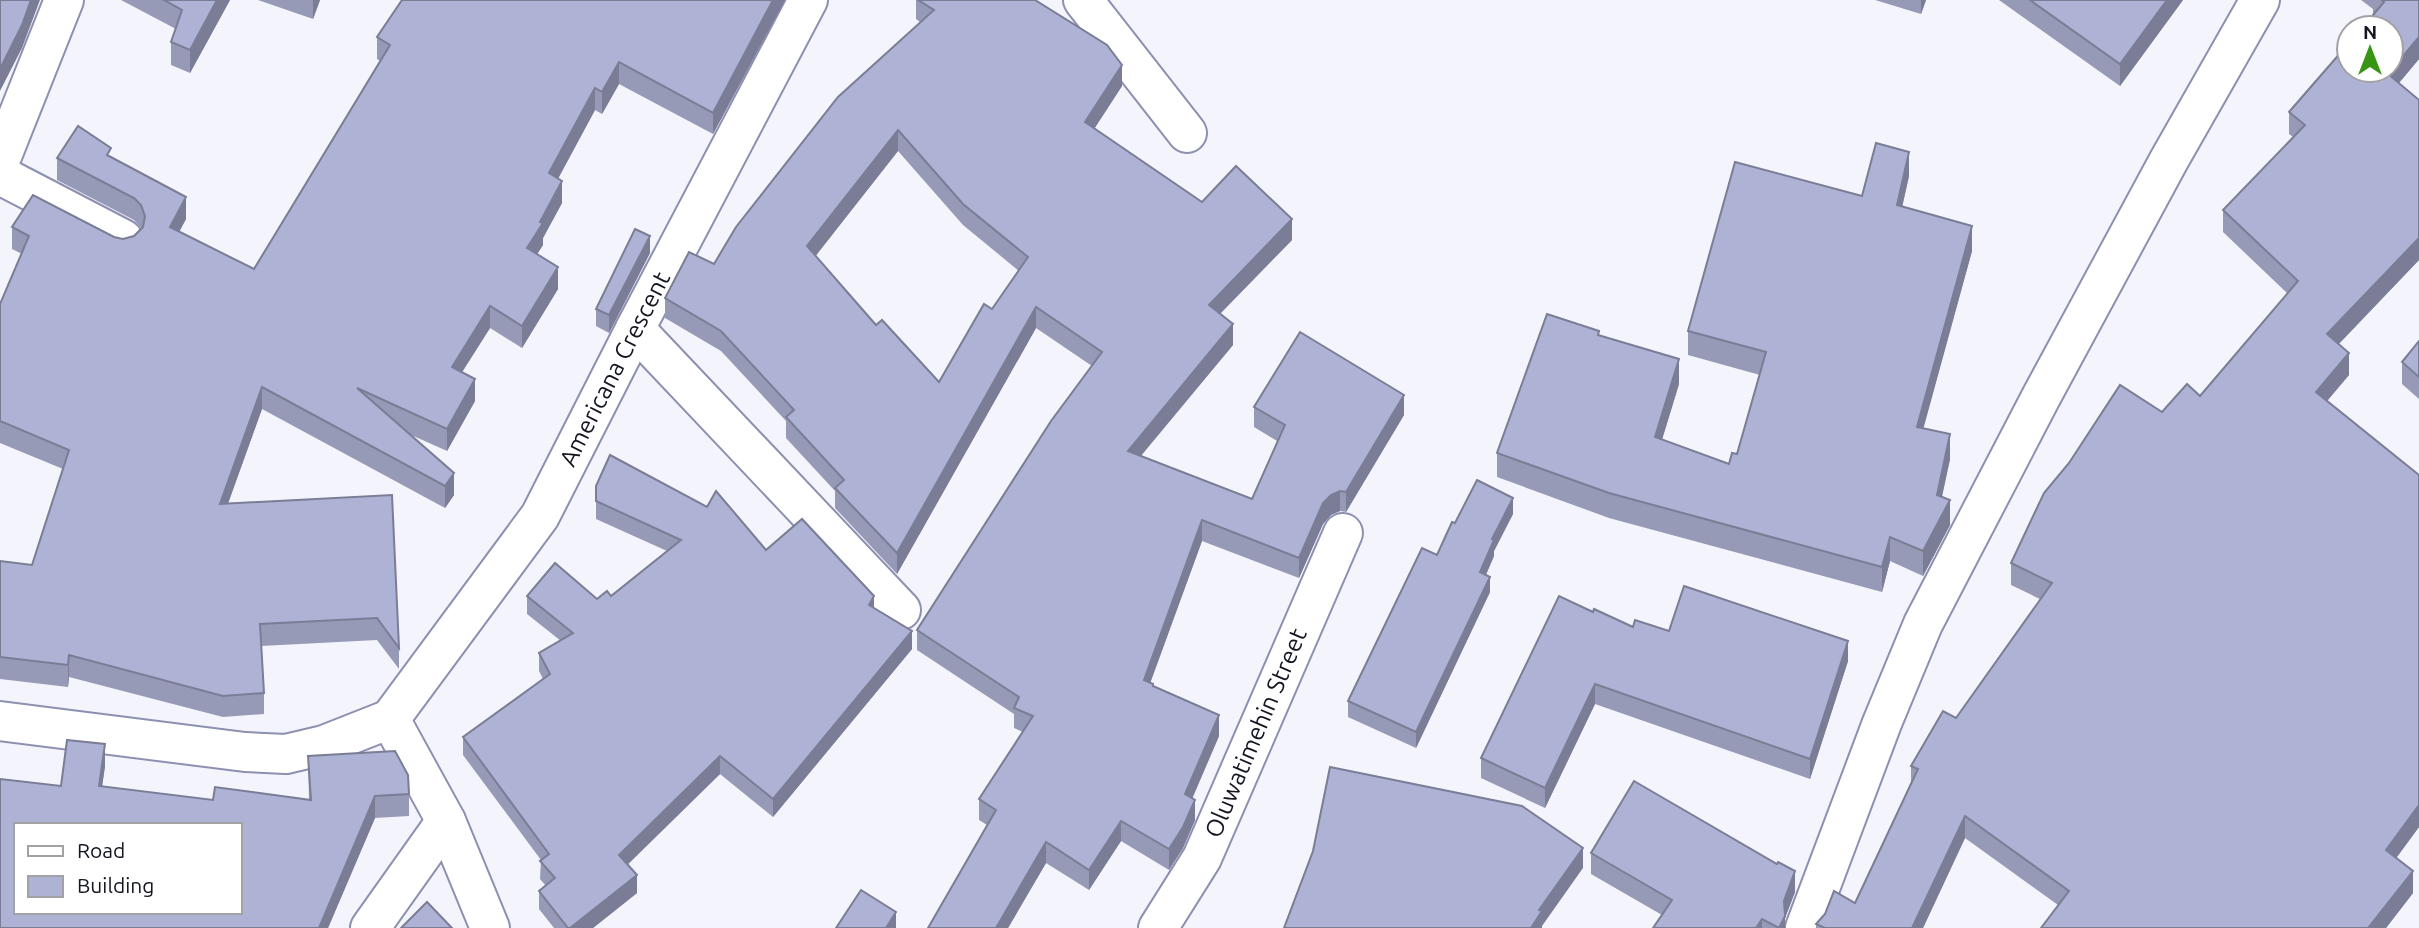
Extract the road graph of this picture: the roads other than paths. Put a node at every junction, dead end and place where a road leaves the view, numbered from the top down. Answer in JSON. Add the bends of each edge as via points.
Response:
{"nodes":[{"id":1,"x":64,"y":0,"type":"edge"},
{"id":2,"x":808,"y":0,"type":"edge"},
{"id":3,"x":1083,"y":0,"type":"edge"},
{"id":4,"x":2260,"y":0,"type":"edge"},
{"id":5,"x":1187,"y":133,"type":"dead end"},
{"id":6,"x":0,"y":161,"type":"edge"},
{"id":7,"x":0,"y":175,"type":"edge"},
{"id":8,"x":124,"y":239,"type":"edge"},
{"id":9,"x":635,"y":329,"type":"junction"},
{"id":10,"x":1343,"y":533,"type":"dead end"},
{"id":11,"x":901,"y":610,"type":"dead end"},
{"id":12,"x":390,"y":719,"type":"junction"},
{"id":13,"x":0,"y":721,"type":"edge"},
{"id":14,"x":446,"y":821,"type":"junction"},
{"id":15,"x":370,"y":928,"type":"edge"},
{"id":16,"x":490,"y":928,"type":"edge"},
{"id":17,"x":1158,"y":928,"type":"edge"},
{"id":18,"x":1805,"y":928,"type":"edge"}],
"edges":[{"from":1,"to":6,"type":"street"},
{"from":2,"to":9,"type":"street","name":"Americana Crescent"},
{"from":3,"to":5,"type":"street"},
{"from":4,"to":18,"type":"street","via":[[2041,397],[1923,624]]},
{"from":7,"to":8,"type":"street"},
{"from":9,"to":11,"type":"street"},
{"from":9,"to":12,"type":"street","name":"Americana Crescent","via":[[540,516]]},
{"from":10,"to":17,"type":"street","name":"Oluwatimehin Street","via":[[1202,858]]},
{"from":12,"to":13,"type":"street","via":[[324,745],[286,754]]},
{"from":12,"to":14,"type":"street"},
{"from":14,"to":15,"type":"street"},
{"from":14,"to":16,"type":"street"}]}
